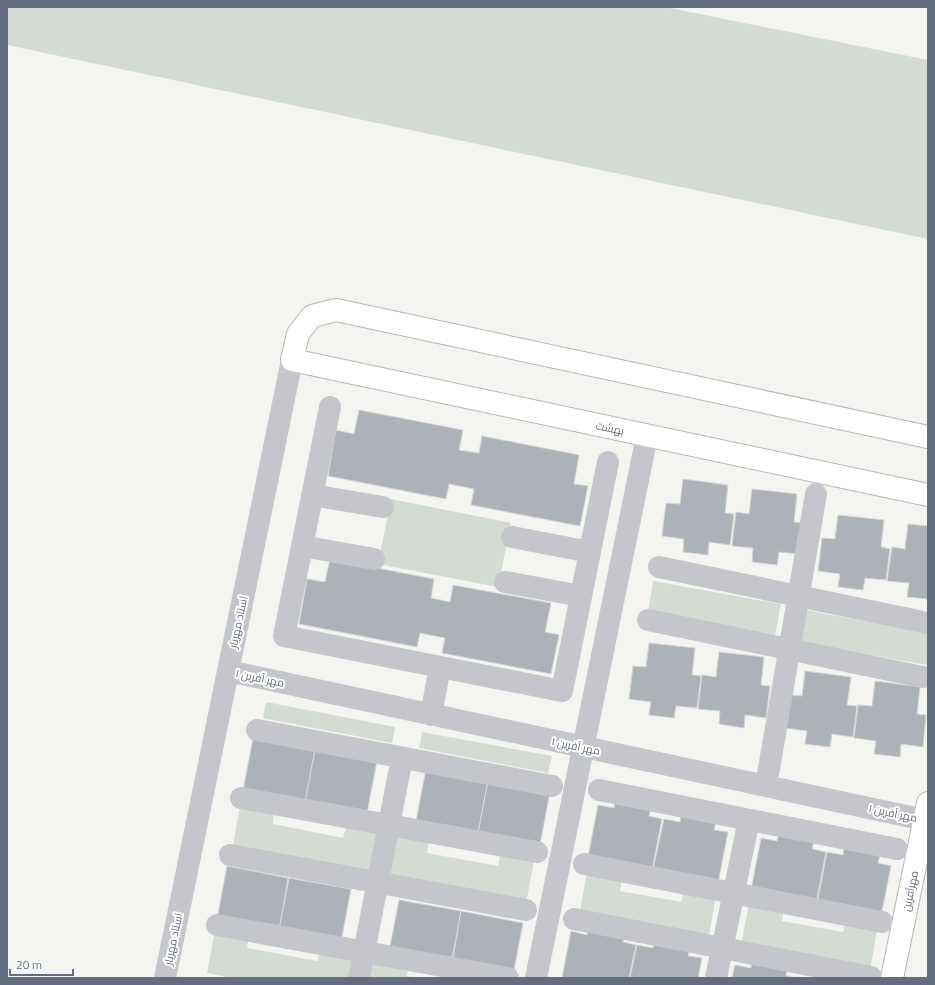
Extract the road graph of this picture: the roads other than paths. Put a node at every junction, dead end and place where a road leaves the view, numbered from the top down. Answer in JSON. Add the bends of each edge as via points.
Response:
{"nodes":[{"id":1,"x":292,"y":360,"type":"junction"},
{"id":2,"x":330,"y":407,"type":"dead end"},
{"id":3,"x":647,"y":436,"type":"junction"},
{"id":4,"x":928,"y":437,"type":"edge"},
{"id":5,"x":608,"y":462,"type":"dead end"},
{"id":6,"x":816,"y":494,"type":"dead end"},
{"id":7,"x":312,"y":495,"type":"junction"},
{"id":8,"x":928,"y":495,"type":"edge"},
{"id":9,"x":383,"y":507,"type":"dead end"},
{"id":10,"x":512,"y":537,"type":"dead end"},
{"id":11,"x":302,"y":546,"type":"junction"},
{"id":12,"x":590,"y":552,"type":"junction"},
{"id":13,"x":374,"y":559,"type":"dead end"},
{"id":14,"x":659,"y":567,"type":"dead end"},
{"id":15,"x":505,"y":582,"type":"dead end"},
{"id":16,"x":581,"y":596,"type":"junction"},
{"id":17,"x":800,"y":596,"type":"junction"},
{"id":18,"x":648,"y":620,"type":"dead end"},
{"id":19,"x":928,"y":623,"type":"edge"},
{"id":20,"x":790,"y":649,"type":"junction"},
{"id":21,"x":440,"y":667,"type":"junction"},
{"id":22,"x":228,"y":671,"type":"junction"},
{"id":23,"x":923,"y":676,"type":"dead end"},
{"id":24,"x":431,"y":714,"type":"junction"},
{"id":25,"x":257,"y":730,"type":"dead end"},
{"id":26,"x":583,"y":747,"type":"junction"},
{"id":27,"x":402,"y":758,"type":"junction"},
{"id":28,"x":552,"y":786,"type":"dead end"},
{"id":29,"x":766,"y":786,"type":"junction"},
{"id":30,"x":599,"y":790,"type":"dead end"},
{"id":31,"x":241,"y":798,"type":"dead end"},
{"id":32,"x":926,"y":812,"type":"edge"},
{"id":33,"x":749,"y":820,"type":"junction"},
{"id":34,"x":389,"y":825,"type":"junction"},
{"id":35,"x":897,"y":849,"type":"dead end"},
{"id":36,"x":537,"y":852,"type":"dead end"},
{"id":37,"x":230,"y":856,"type":"dead end"},
{"id":38,"x":584,"y":864,"type":"dead end"},
{"id":39,"x":378,"y":883,"type":"junction"},
{"id":40,"x":734,"y":894,"type":"junction"},
{"id":41,"x":526,"y":910,"type":"dead end"},
{"id":42,"x":574,"y":919,"type":"dead end"},
{"id":43,"x":882,"y":922,"type":"dead end"},
{"id":44,"x":217,"y":925,"type":"dead end"},
{"id":45,"x":722,"y":948,"type":"junction"},
{"id":46,"x":364,"y":952,"type":"junction"},
{"id":47,"x":165,"y":978,"type":"edge"},
{"id":48,"x":359,"y":978,"type":"edge"},
{"id":49,"x":508,"y":978,"type":"edge"},
{"id":50,"x":536,"y":978,"type":"edge"},
{"id":51,"x":716,"y":978,"type":"edge"},
{"id":52,"x":882,"y":978,"type":"edge"}],
"edges":[{"from":1,"to":3,"type":"main road","name":"بهشت"},
{"from":1,"to":4,"type":"main road","via":[[298,334],[312,316],[336,310]]},
{"from":1,"to":22,"type":"street","name":"استاد مهریار"},
{"from":2,"to":7,"type":"street"},
{"from":3,"to":8,"type":"main road","name":"بهشت"},
{"from":3,"to":26,"type":"street"},
{"from":5,"to":12,"type":"street"},
{"from":6,"to":17,"type":"street"},
{"from":7,"to":9,"type":"street"},
{"from":7,"to":11,"type":"street"},
{"from":10,"to":12,"type":"street"},
{"from":11,"to":13,"type":"street"},
{"from":11,"to":21,"type":"street","via":[[284,636]]},
{"from":12,"to":16,"type":"street"},
{"from":14,"to":17,"type":"street"},
{"from":15,"to":16,"type":"street"},
{"from":16,"to":21,"type":"street","via":[[562,691]]},
{"from":17,"to":19,"type":"street"},
{"from":17,"to":20,"type":"street"},
{"from":18,"to":20,"type":"street"},
{"from":20,"to":23,"type":"street"},
{"from":20,"to":29,"type":"street"},
{"from":21,"to":24,"type":"street"},
{"from":22,"to":24,"type":"street","name":"مهر آفرین ۱"},
{"from":22,"to":47,"type":"street","name":"استاد مهریار"},
{"from":24,"to":26,"type":"street","name":"مهر آفرین ۱"},
{"from":25,"to":27,"type":"street"},
{"from":26,"to":29,"type":"street","name":"مهر آفرین ۱"},
{"from":26,"to":50,"type":"street"},
{"from":27,"to":28,"type":"street"},
{"from":27,"to":34,"type":"street"},
{"from":29,"to":32,"type":"street","name":"مهر آفرین ۱"},
{"from":30,"to":33,"type":"street"},
{"from":31,"to":34,"type":"street"},
{"from":32,"to":52,"type":"main road","name":"مهرآفرین"},
{"from":33,"to":35,"type":"street"},
{"from":33,"to":40,"type":"street"},
{"from":34,"to":36,"type":"street"},
{"from":34,"to":39,"type":"street"},
{"from":37,"to":39,"type":"street"},
{"from":38,"to":40,"type":"street"},
{"from":39,"to":41,"type":"street"},
{"from":39,"to":46,"type":"street"},
{"from":40,"to":43,"type":"street"},
{"from":40,"to":45,"type":"street"},
{"from":42,"to":45,"type":"street"},
{"from":44,"to":46,"type":"street"},
{"from":45,"to":51,"type":"street"},
{"from":45,"to":52,"type":"street"},
{"from":46,"to":48,"type":"street"},
{"from":46,"to":49,"type":"street"}]}
